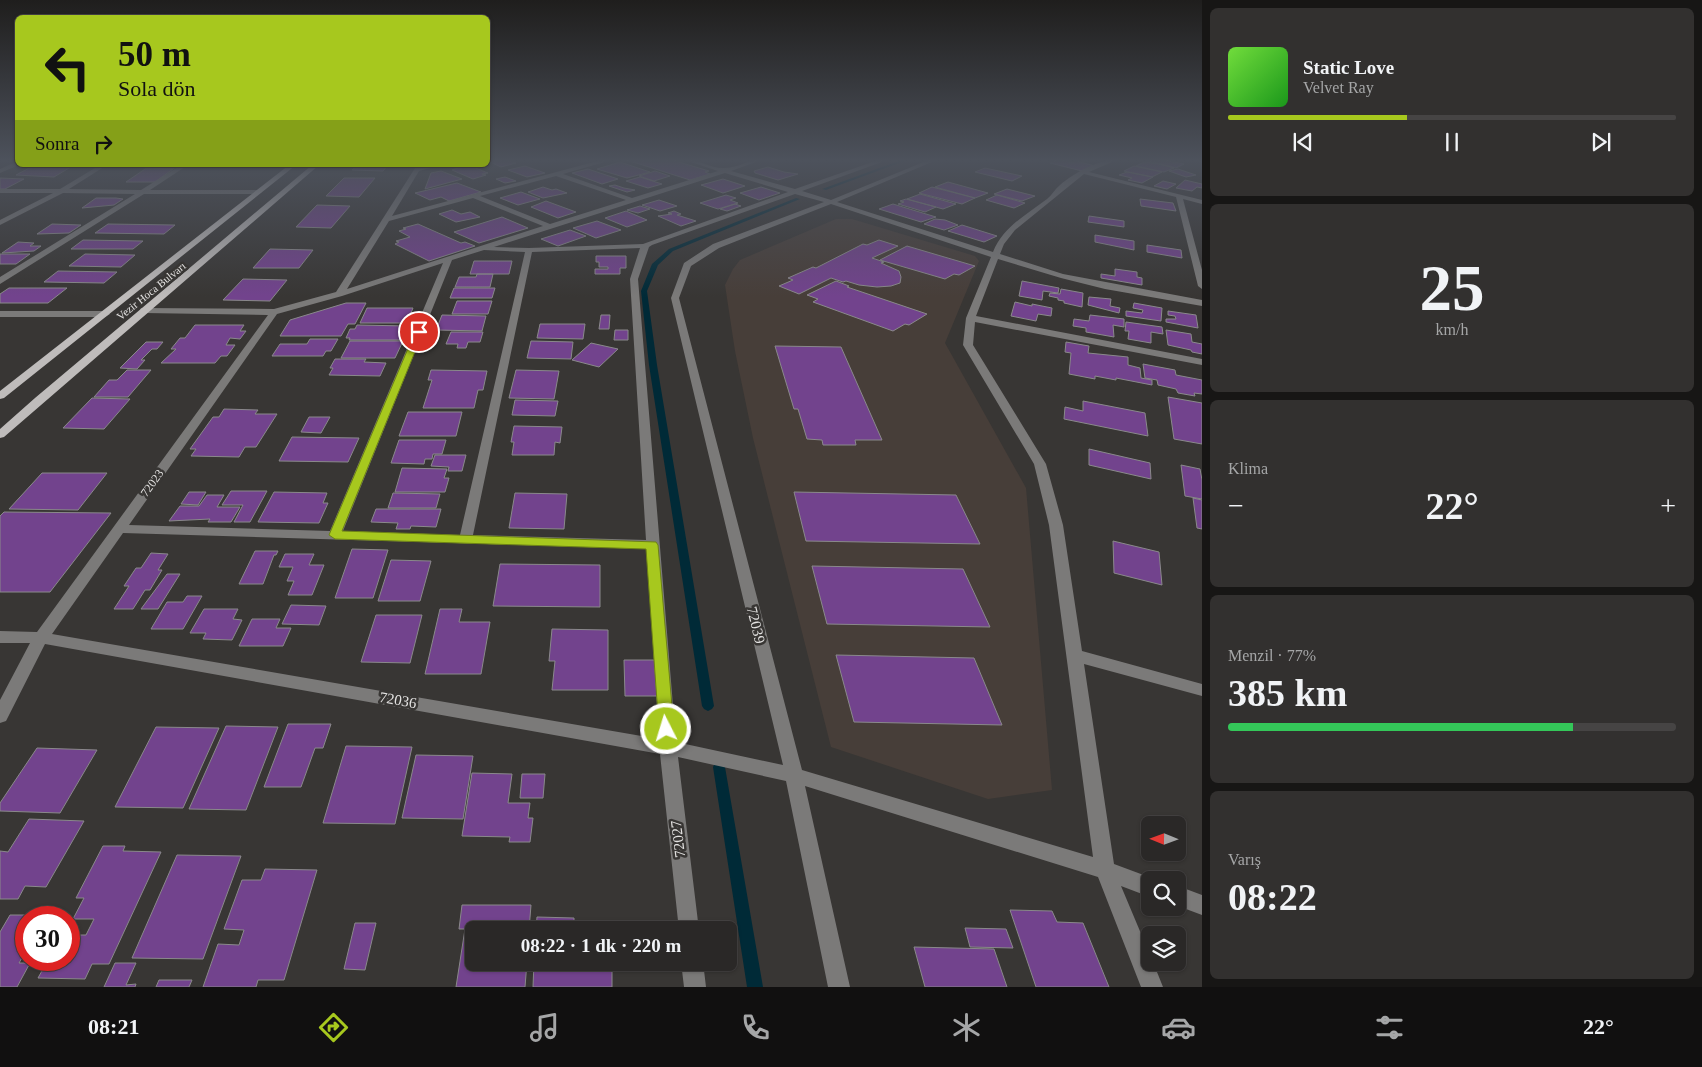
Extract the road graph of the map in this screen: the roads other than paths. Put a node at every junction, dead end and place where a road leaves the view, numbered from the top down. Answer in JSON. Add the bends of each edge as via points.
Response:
{"nodes":[{"id":1,"x":35,"y":205,"type":"edge"},
{"id":2,"x":122,"y":205,"type":"edge"},
{"id":3,"x":243,"y":205,"type":"edge"},
{"id":4,"x":270,"y":205,"type":"edge"},
{"id":5,"x":396,"y":205,"type":"edge"},
{"id":6,"x":440,"y":205,"type":"edge"},
{"id":7,"x":496,"y":205,"type":"edge"},
{"id":8,"x":614,"y":205,"type":"edge"},
{"id":9,"x":756,"y":205,"type":"edge"},
{"id":10,"x":823,"y":205,"type":"edge"},
{"id":11,"x":840,"y":205,"type":"edge"},
{"id":12,"x":1041,"y":205,"type":"edge"},
{"id":13,"x":1181,"y":205,"type":"edge"},
{"id":14,"x":388,"y":219,"type":"junction"},
{"id":15,"x":0,"y":223,"type":"edge"},
{"id":16,"x":549,"y":226,"type":"junction"},
{"id":17,"x":645,"y":246,"type":"junction"},
{"id":18,"x":478,"y":249,"type":"junction"},
{"id":19,"x":529,"y":250,"type":"junction"},
{"id":20,"x":995,"y":256,"type":"junction"},
{"id":21,"x":449,"y":259,"type":"junction"},
{"id":22,"x":0,"y":281,"type":"edge"},
{"id":23,"x":1202,"y":286,"type":"edge"},
{"id":24,"x":339,"y":294,"type":"junction"},
{"id":25,"x":1202,"y":303,"type":"edge"},
{"id":26,"x":144,"y":310,"type":"junction"},
{"id":27,"x":274,"y":312,"type":"junction"},
{"id":28,"x":0,"y":314,"type":"edge"},
{"id":29,"x":106,"y":314,"type":"junction"},
{"id":30,"x":971,"y":318,"type":"junction"},
{"id":31,"x":1202,"y":362,"type":"edge"},
{"id":32,"x":23,"y":378,"type":"junction"},
{"id":33,"x":0,"y":391,"type":"edge"},
{"id":34,"x":0,"y":396,"type":"edge"},
{"id":35,"x":0,"y":435,"type":"edge"},
{"id":36,"x":119,"y":529,"type":"junction"},
{"id":37,"x":335,"y":535,"type":"junction"},
{"id":38,"x":466,"y":538,"type":"junction"},
{"id":39,"x":652,"y":545,"type":"junction"},
{"id":40,"x":0,"y":637,"type":"edge"},
{"id":41,"x":42,"y":638,"type":"junction"},
{"id":42,"x":1074,"y":655,"type":"junction"},
{"id":43,"x":1202,"y":690,"type":"edge"},
{"id":44,"x":0,"y":716,"type":"edge"},
{"id":45,"x":668,"y":748,"type":"junction"},
{"id":46,"x":794,"y":775,"type":"junction"},
{"id":47,"x":1105,"y":870,"type":"junction"},
{"id":48,"x":1141,"y":883,"type":"edge"},
{"id":49,"x":1186,"y":899,"type":"edge"},
{"id":50,"x":1202,"y":905,"type":"edge"},
{"id":51,"x":688,"y":921,"type":"edge"},
{"id":52,"x":693,"y":971,"type":"edge"},
{"id":53,"x":695,"y":987,"type":"edge"},
{"id":54,"x":839,"y":987,"type":"edge"},
{"id":55,"x":1152,"y":987,"type":"edge"}],
"edges":[{"from":1,"to":15,"type":"street"},
{"from":2,"to":22,"type":"street"},
{"from":3,"to":29,"type":"main road","name":"Vezir Hoca Bulvarı"},
{"from":4,"to":26,"type":"main road","name":"Vezir Hoca Bulvarı"},
{"from":5,"to":14,"type":"street"},
{"from":6,"to":14,"type":"street"},
{"from":7,"to":16,"type":"street"},
{"from":8,"to":16,"type":"street"},
{"from":9,"to":17,"type":"street"},
{"from":10,"to":46,"type":"street","name":"72039","via":[[716,246],[687,266],[675,298]]},
{"from":11,"to":20,"type":"street"},
{"from":12,"to":20,"type":"street","via":[[1012,228]]},
{"from":13,"to":23,"type":"street"},
{"from":14,"to":24,"type":"street"},
{"from":16,"to":18,"type":"street"},
{"from":17,"to":19,"type":"street"},
{"from":17,"to":39,"type":"street","name":"72027","via":[[634,278]]},
{"from":18,"to":19,"type":"street"},
{"from":18,"to":21,"type":"street"},
{"from":19,"to":38,"type":"street"},
{"from":20,"to":25,"type":"street","via":[[1083,281]]},
{"from":20,"to":30,"type":"street"},
{"from":21,"to":24,"type":"street"},
{"from":21,"to":37,"type":"street"},
{"from":24,"to":27,"type":"street"},
{"from":26,"to":27,"type":"street"},
{"from":26,"to":35,"type":"main road","name":"Vezir Hoca Bulvarı"},
{"from":27,"to":36,"type":"street","name":"72023"},
{"from":28,"to":29,"type":"street"},
{"from":29,"to":32,"type":"main road","name":"Vezir Hoca Bulvarı"},
{"from":30,"to":31,"type":"street"},
{"from":30,"to":42,"type":"street","via":[[968,345],[1040,464],[1056,524]]},
{"from":32,"to":33,"type":"street"},
{"from":32,"to":34,"type":"main road","name":"Vezir Hoca Bulvarı"},
{"from":36,"to":37,"type":"street"},
{"from":36,"to":41,"type":"street","name":"72023"},
{"from":37,"to":38,"type":"street"},
{"from":38,"to":39,"type":"street"},
{"from":39,"to":45,"type":"street","name":"72027"},
{"from":40,"to":41,"type":"street","name":"72036"},
{"from":41,"to":44,"type":"street","name":"72023"},
{"from":41,"to":45,"type":"street","name":"72036"},
{"from":42,"to":43,"type":"street"},
{"from":42,"to":47,"type":"street"},
{"from":45,"to":46,"type":"street","name":"72036"},
{"from":45,"to":51,"type":"street","name":"72027"},
{"from":46,"to":47,"type":"street","name":"72036"},
{"from":46,"to":54,"type":"street","name":"72039"},
{"from":47,"to":48,"type":"street","name":"72036"},
{"from":47,"to":55,"type":"street"},
{"from":49,"to":50,"type":"street"},
{"from":52,"to":53,"type":"street"}]}
